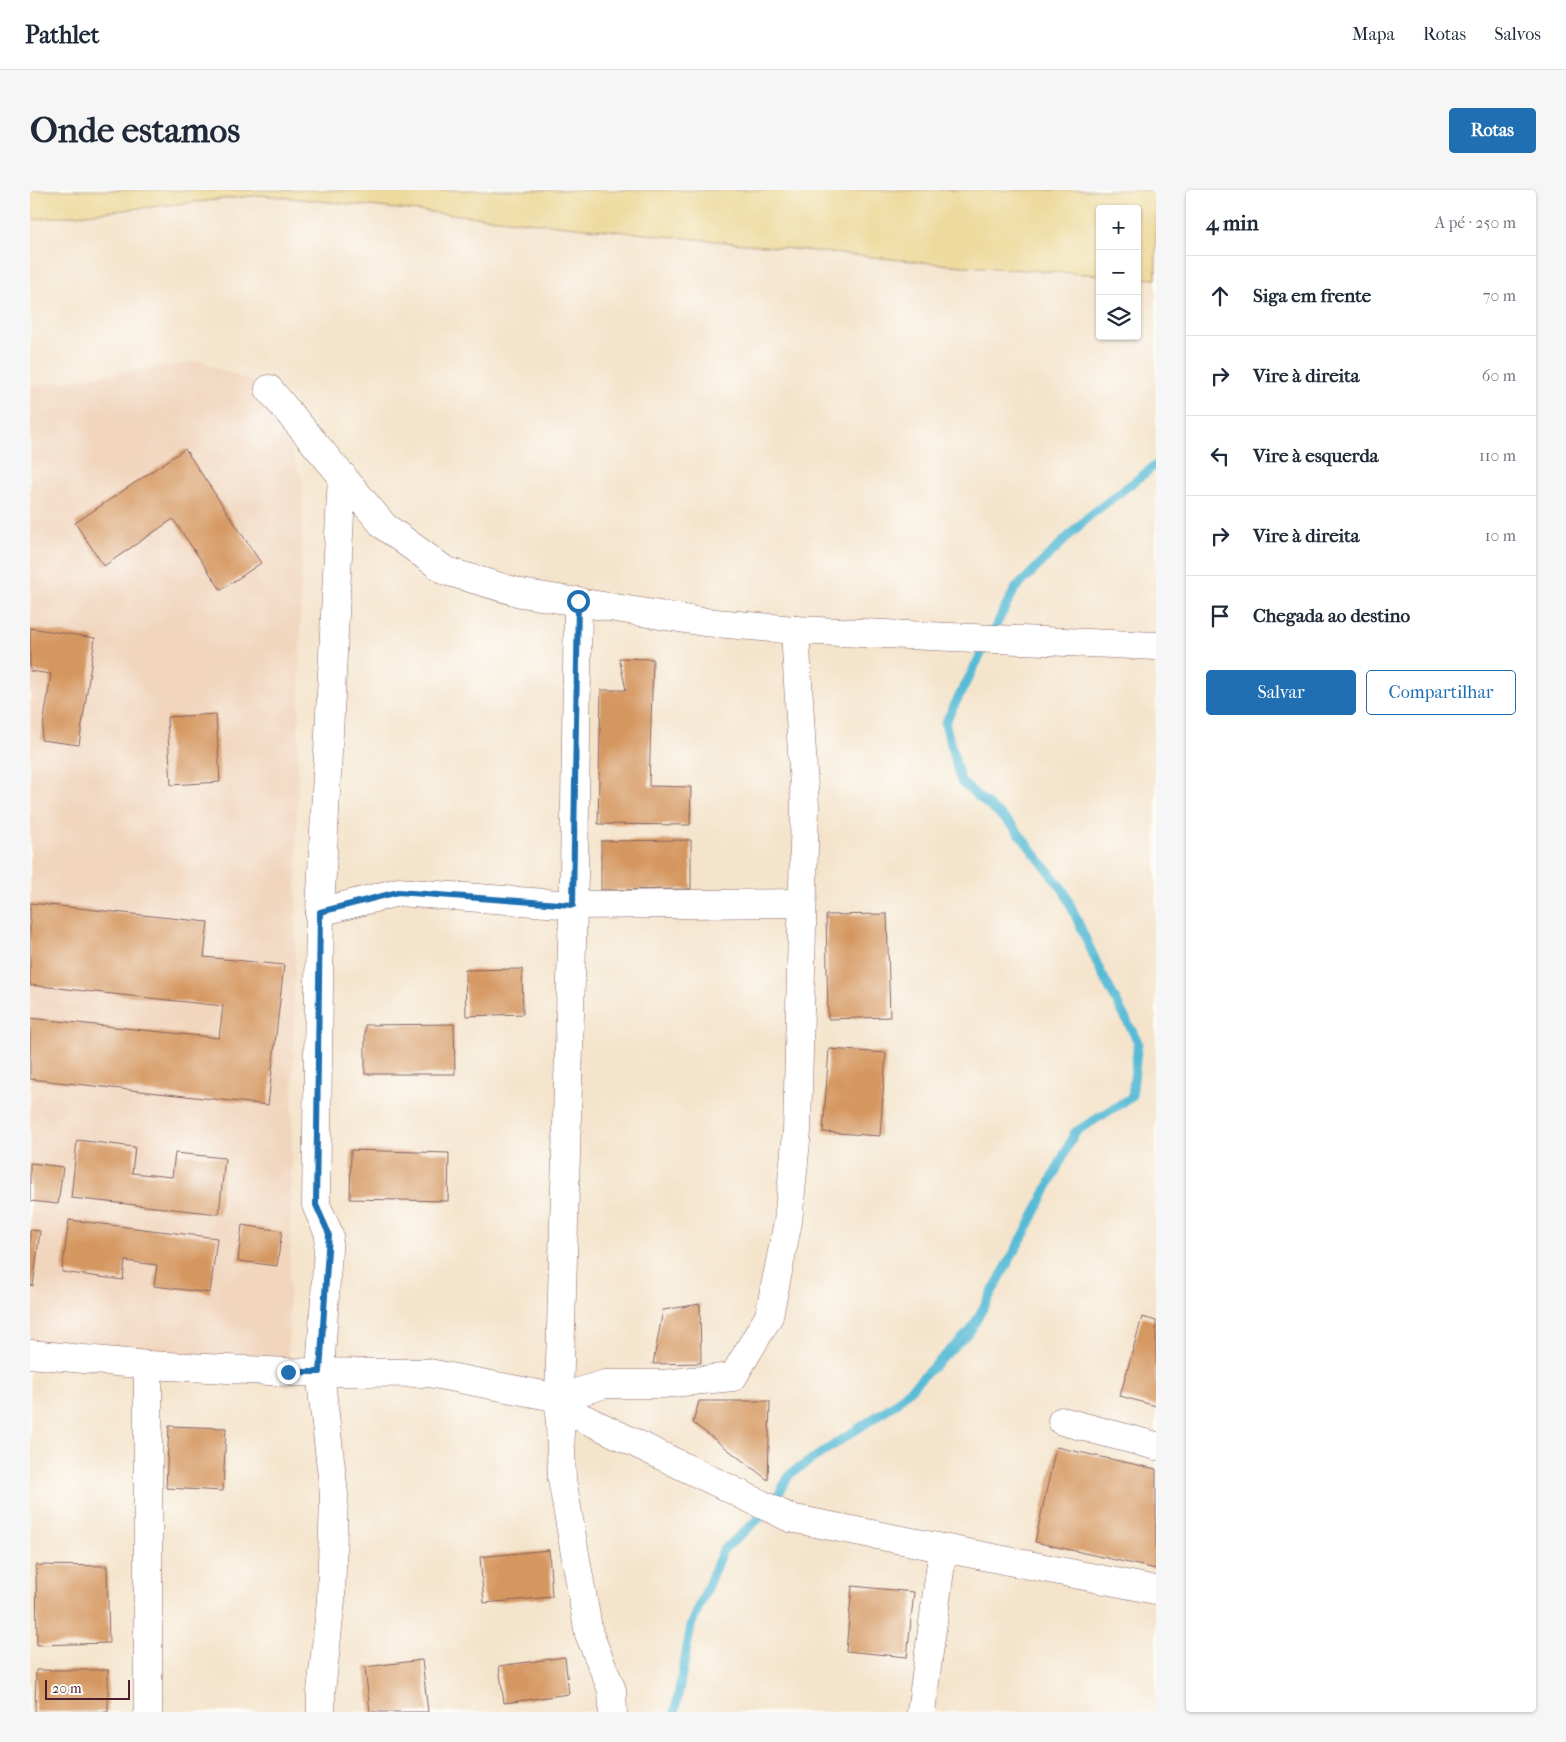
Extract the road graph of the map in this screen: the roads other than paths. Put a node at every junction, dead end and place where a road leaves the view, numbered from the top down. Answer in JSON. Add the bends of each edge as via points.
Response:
{"nodes":[{"id":1,"x":269,"y":389,"type":"dead end"},
{"id":2,"x":342,"y":475,"type":"junction"},
{"id":3,"x":578,"y":601,"type":"junction"},
{"id":4,"x":795,"y":630,"type":"junction"},
{"id":5,"x":1156,"y":646,"type":"edge"},
{"id":6,"x":802,"y":903,"type":"junction"},
{"id":7,"x":573,"y":905,"type":"junction"},
{"id":8,"x":320,"y":912,"type":"junction"},
{"id":9,"x":30,"y":1354,"type":"edge"},
{"id":10,"x":148,"y":1365,"type":"junction"},
{"id":11,"x":320,"y":1372,"type":"junction"},
{"id":12,"x":559,"y":1398,"type":"junction"},
{"id":13,"x":1062,"y":1421,"type":"dead end"},
{"id":14,"x":1156,"y":1446,"type":"edge"},
{"id":15,"x":943,"y":1548,"type":"junction"},
{"id":16,"x":1156,"y":1590,"type":"edge"},
{"id":17,"x":148,"y":1712,"type":"edge"},
{"id":18,"x":322,"y":1712,"type":"edge"},
{"id":19,"x":613,"y":1712,"type":"edge"},
{"id":20,"x":921,"y":1712,"type":"edge"}],
"edges":[{"from":1,"to":2,"type":"street"},
{"from":2,"to":3,"type":"street","via":[[384,526],[446,571],[521,593]]},
{"from":2,"to":8,"type":"street"},
{"from":3,"to":4,"type":"street","via":[[704,622]]},
{"from":3,"to":7,"type":"street"},
{"from":4,"to":5,"type":"street"},
{"from":4,"to":6,"type":"street","via":[[805,806]]},
{"from":6,"to":7,"type":"street"},
{"from":6,"to":12,"type":"street","via":[[797,1131],[788,1222],[769,1316],[732,1377],[662,1384],[605,1384]]},
{"from":7,"to":8,"type":"street","via":[[398,892]]},
{"from":7,"to":12,"type":"street"},
{"from":8,"to":11,"type":"street","via":[[316,1205],[329,1234]]},
{"from":9,"to":10,"type":"street"},
{"from":10,"to":11,"type":"street"},
{"from":10,"to":17,"type":"street"},
{"from":11,"to":12,"type":"street","via":[[429,1373]]},
{"from":11,"to":18,"type":"street","via":[[334,1494]]},
{"from":12,"to":15,"type":"street","via":[[577,1415],[790,1518]]},
{"from":12,"to":19,"type":"street","via":[[562,1479],[589,1634],[612,1690]]},
{"from":13,"to":14,"type":"street"},
{"from":15,"to":16,"type":"street"},
{"from":15,"to":20,"type":"street"}]}
